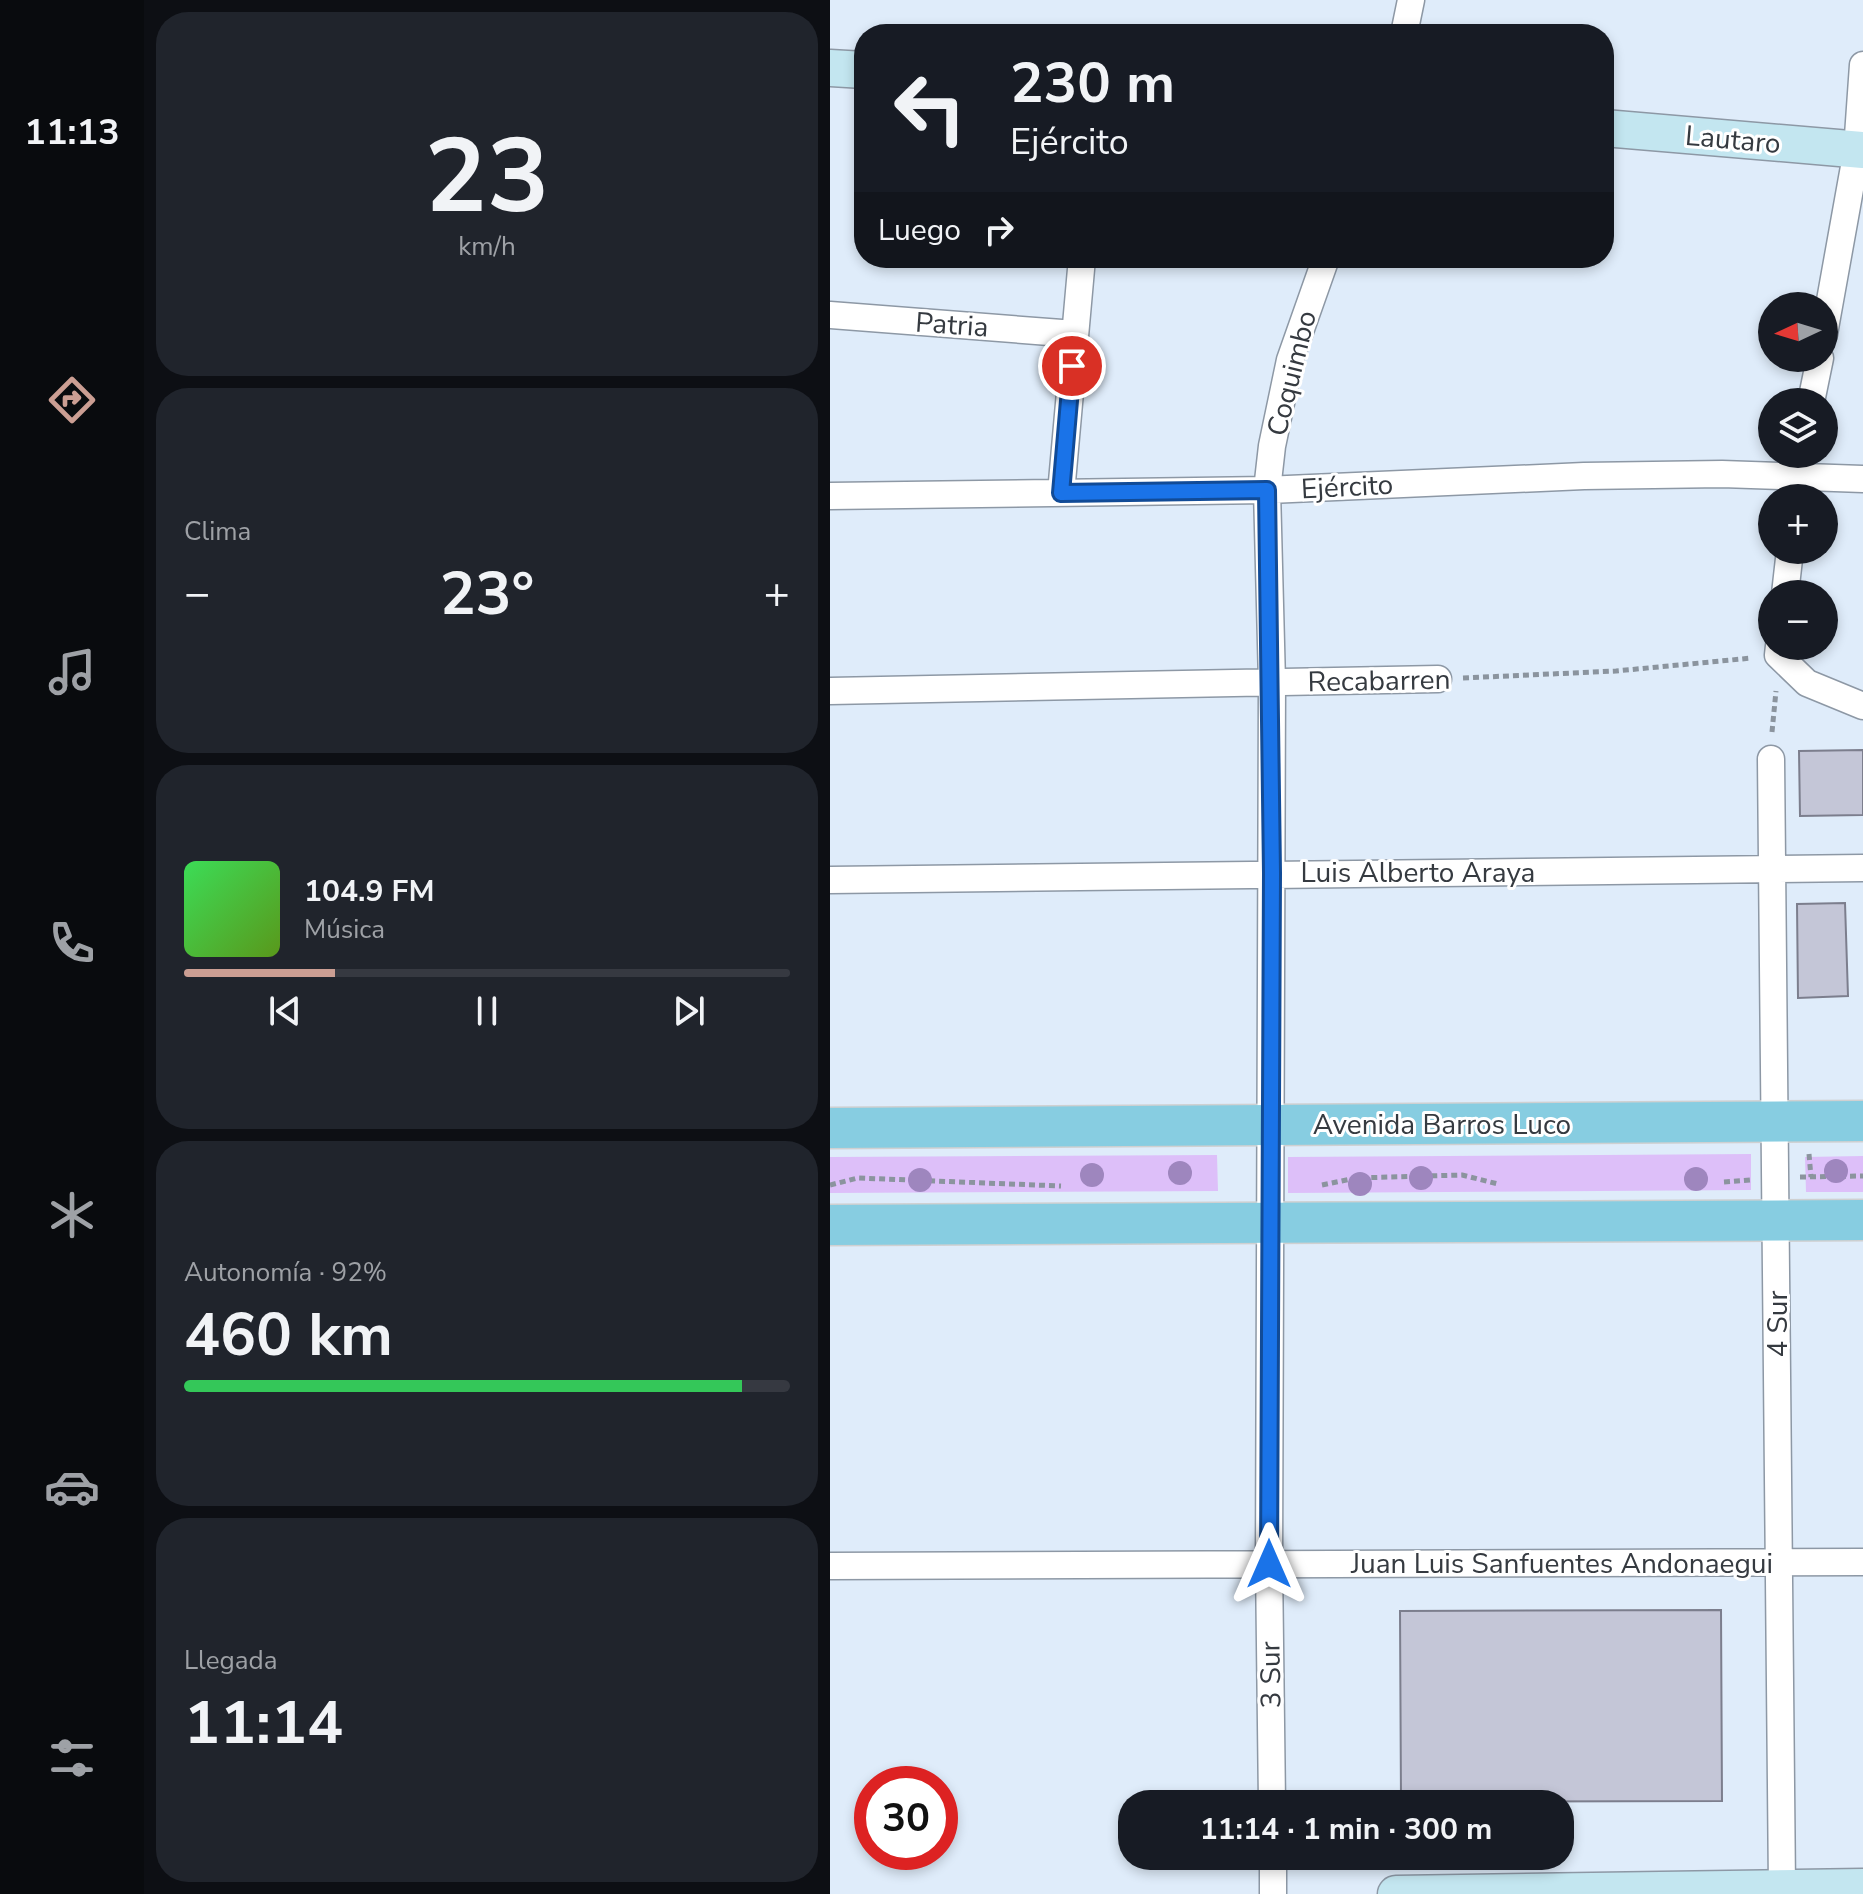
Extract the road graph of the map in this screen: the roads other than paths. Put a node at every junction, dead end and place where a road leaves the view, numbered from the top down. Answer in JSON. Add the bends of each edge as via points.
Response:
{"nodes":[{"id":1,"x":1411,"y":0,"type":"edge"},
{"id":2,"x":1406,"y":24,"type":"edge"},
{"id":3,"x":1863,"y":65,"type":"edge"},
{"id":4,"x":830,"y":68,"type":"edge"},
{"id":5,"x":854,"y":69,"type":"edge"},
{"id":6,"x":1614,"y":129,"type":"edge"},
{"id":7,"x":1860,"y":150,"type":"edge"},
{"id":8,"x":1081,"y":268,"type":"edge"},
{"id":9,"x":1322,"y":268,"type":"edge"},
{"id":10,"x":1832,"y":292,"type":"edge"},
{"id":11,"x":830,"y":315,"type":"edge"},
{"id":12,"x":1075,"y":334,"type":"junction"},
{"id":13,"x":1798,"y":476,"type":"edge"},
{"id":14,"x":1863,"y":479,"type":"edge"},
{"id":15,"x":1267,"y":490,"type":"junction"},
{"id":16,"x":1061,"y":493,"type":"junction"},
{"id":17,"x":830,"y":496,"type":"edge"},
{"id":18,"x":1787,"y":660,"type":"edge"},
{"id":19,"x":1438,"y":679,"type":"road end"},
{"id":20,"x":1272,"y":682,"type":"junction"},
{"id":21,"x":830,"y":691,"type":"edge"},
{"id":22,"x":1863,"y":706,"type":"edge"},
{"id":23,"x":1771,"y":759,"type":"road end"},
{"id":24,"x":1863,"y":868,"type":"edge"},
{"id":25,"x":1774,"y":870,"type":"junction"},
{"id":26,"x":1272,"y":873,"type":"junction"},
{"id":27,"x":830,"y":880,"type":"edge"},
{"id":28,"x":1863,"y":1121,"type":"edge"},
{"id":29,"x":1776,"y":1122,"type":"junction"},
{"id":30,"x":1270,"y":1125,"type":"junction"},
{"id":31,"x":830,"y":1128,"type":"edge"},
{"id":32,"x":1269,"y":1207,"type":"junction"},
{"id":33,"x":1863,"y":1220,"type":"edge"},
{"id":34,"x":1777,"y":1221,"type":"junction"},
{"id":35,"x":830,"y":1225,"type":"edge"},
{"id":36,"x":1863,"y":1562,"type":"edge"},
{"id":37,"x":1780,"y":1563,"type":"junction"},
{"id":38,"x":1269,"y":1564,"type":"junction"},
{"id":39,"x":830,"y":1566,"type":"edge"},
{"id":40,"x":1272,"y":1790,"type":"edge"},
{"id":41,"x":1273,"y":1870,"type":"edge"},
{"id":42,"x":1863,"y":1887,"type":"edge"},
{"id":43,"x":1782,"y":1888,"type":"junction"},
{"id":44,"x":1273,"y":1894,"type":"edge"},
{"id":45,"x":1396,"y":1894,"type":"edge"}],
"edges":[{"from":1,"to":2,"type":"street"},
{"from":3,"to":7,"type":"street"},
{"from":4,"to":5,"type":"street"},
{"from":6,"to":7,"type":"street","name":"Lautaro"},
{"from":7,"to":10,"type":"street"},
{"from":8,"to":12,"type":"street"},
{"from":9,"to":15,"type":"street","name":"Coquimbo","via":[[1290,360]]},
{"from":11,"to":12,"type":"street","name":"Patria"},
{"from":12,"to":16,"type":"street"},
{"from":13,"to":14,"type":"street","name":"Ejército"},
{"from":13,"to":15,"type":"street","name":"Ejército","via":[[1600,475]]},
{"from":15,"to":16,"type":"street","name":"Ejército"},
{"from":15,"to":20,"type":"street","name":"3 Sur"},
{"from":16,"to":17,"type":"street","name":"Ejército"},
{"from":18,"to":22,"type":"street","via":[[1807,683]]},
{"from":19,"to":20,"type":"street","name":"Recabarren"},
{"from":20,"to":21,"type":"street","name":"Recabarren"},
{"from":20,"to":26,"type":"street","name":"3 Sur"},
{"from":23,"to":25,"type":"street","name":"4 Sur"},
{"from":24,"to":25,"type":"street","name":"Luis Alberto Araya"},
{"from":25,"to":26,"type":"street","name":"Luis Alberto Araya"},
{"from":25,"to":29,"type":"street","name":"4 Sur"},
{"from":26,"to":27,"type":"street","name":"Luis Alberto Araya"},
{"from":26,"to":30,"type":"street","name":"3 Sur"},
{"from":28,"to":29,"type":"main road","name":"Avenida Barros Luco"},
{"from":29,"to":30,"type":"main road","name":"Avenida Barros Luco"},
{"from":29,"to":34,"type":"street","name":"4 Sur"},
{"from":30,"to":31,"type":"main road","name":"Avenida Barros Luco"},
{"from":30,"to":32,"type":"street","name":"3 Sur"},
{"from":32,"to":34,"type":"main road"},
{"from":32,"to":35,"type":"main road"},
{"from":32,"to":38,"type":"street","name":"3 Sur"},
{"from":33,"to":34,"type":"main road"},
{"from":34,"to":37,"type":"street","name":"4 Sur"},
{"from":36,"to":37,"type":"street","name":"Juan Luis Sanfuentes Andonaegui"},
{"from":37,"to":38,"type":"street","name":"Juan Luis Sanfuentes Andonaegui"},
{"from":37,"to":43,"type":"street","name":"4 Sur"},
{"from":38,"to":39,"type":"street","name":"Juan Luis Sanfuentes Andonaegui"},
{"from":38,"to":40,"type":"street","name":"3 Sur"},
{"from":41,"to":44,"type":"street"},
{"from":42,"to":43,"type":"street"},
{"from":43,"to":45,"type":"street"}]}
